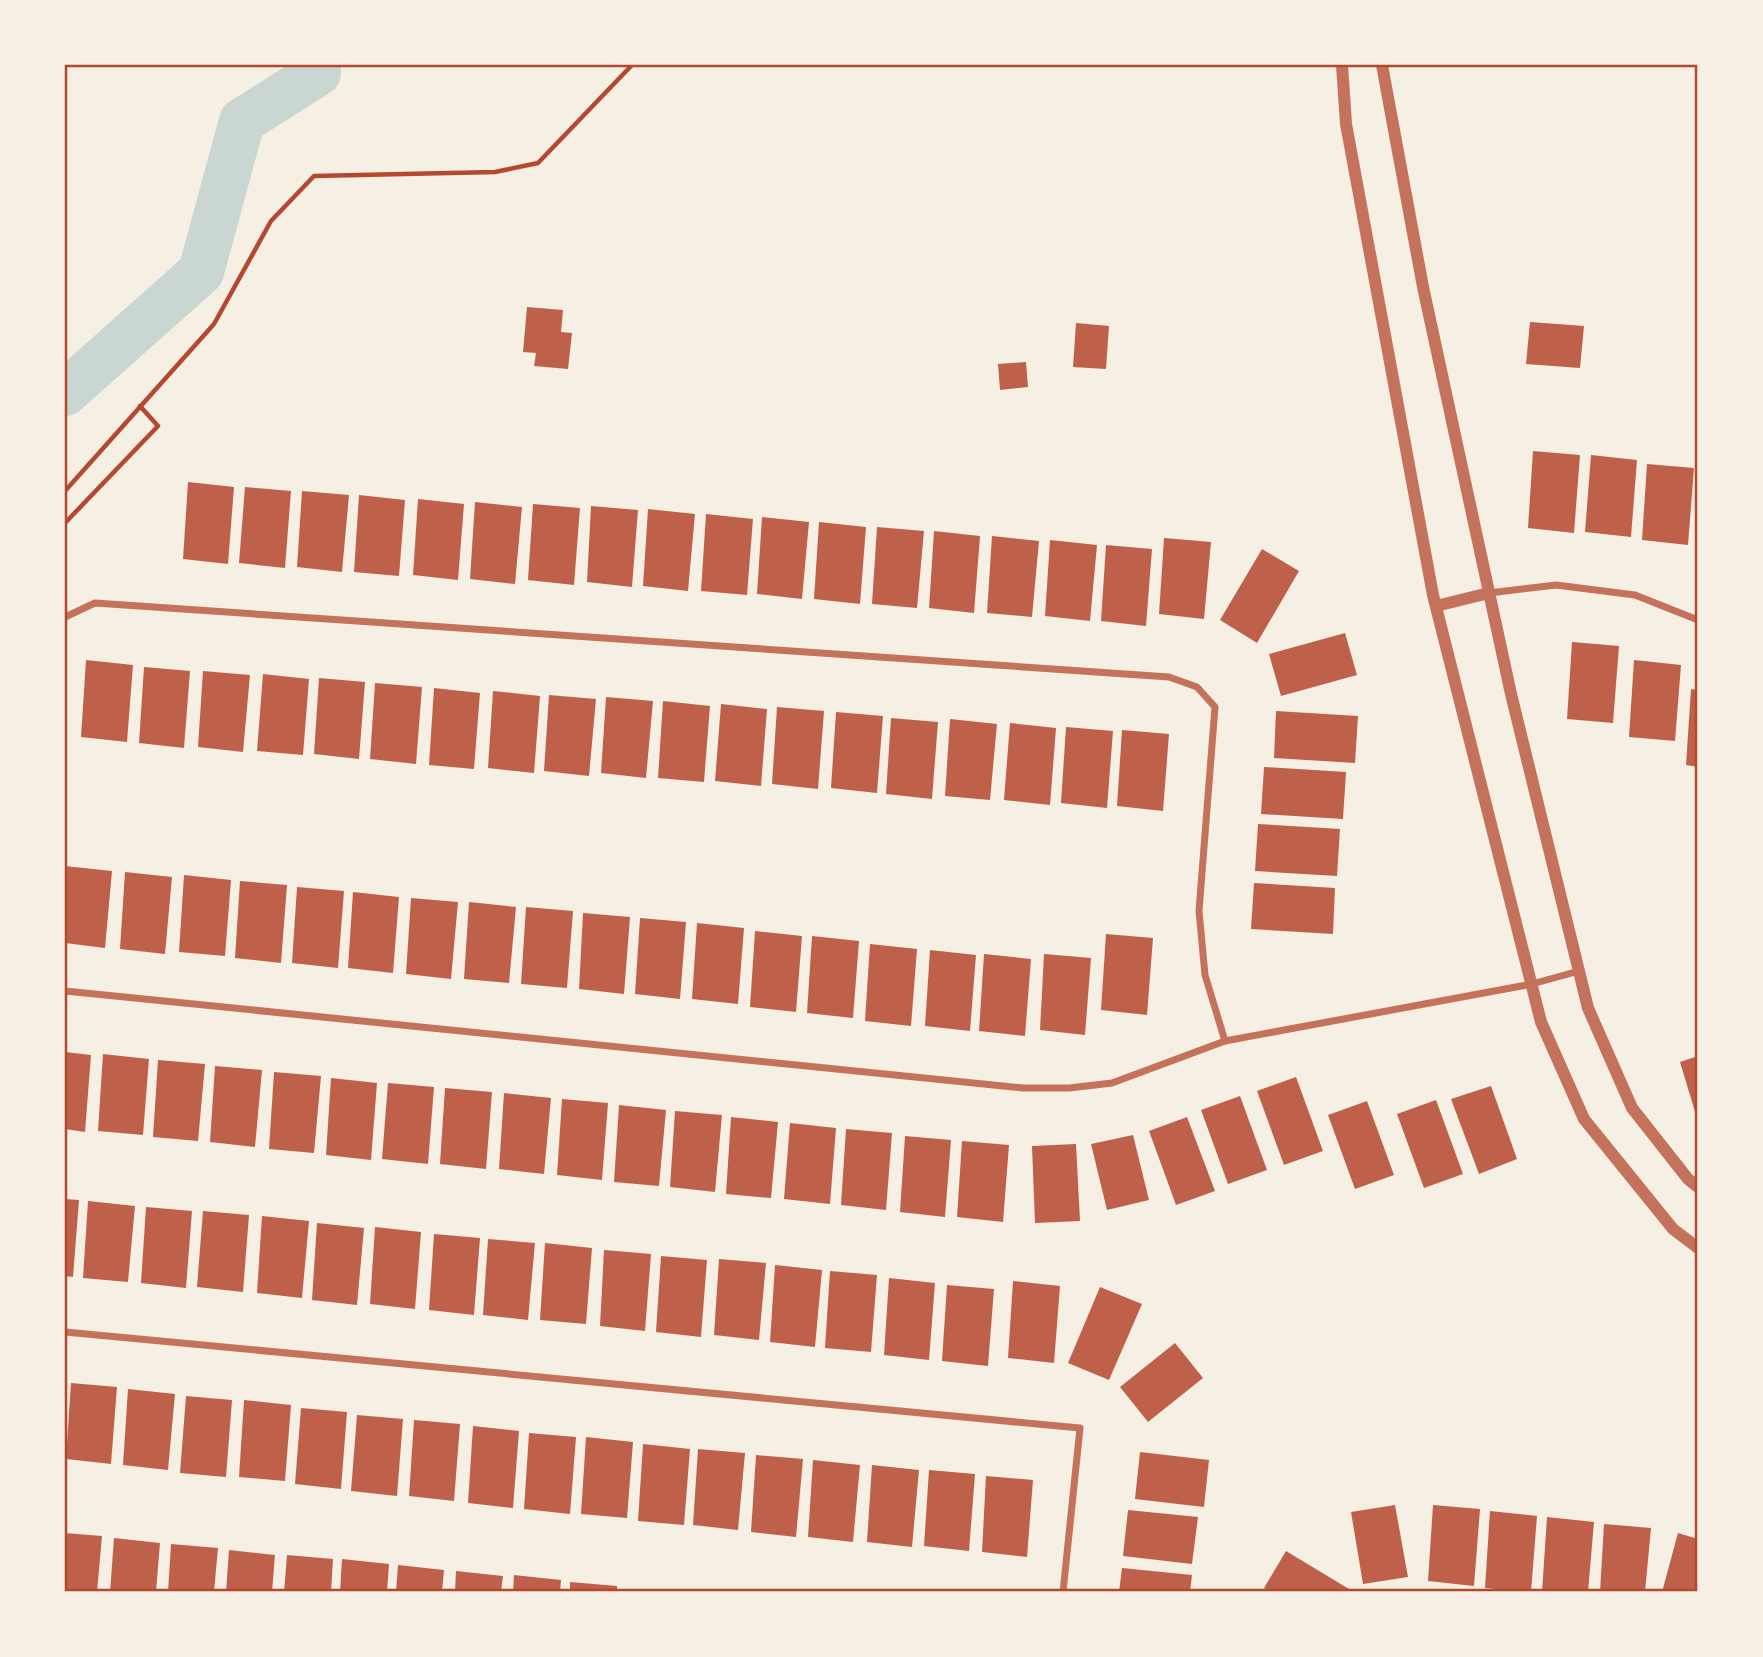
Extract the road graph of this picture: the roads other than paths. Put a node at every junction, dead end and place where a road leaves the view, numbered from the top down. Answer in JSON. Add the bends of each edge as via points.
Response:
{"nodes":[{"id":1,"x":1342,"y":65,"type":"edge"},
{"id":2,"x":1382,"y":65,"type":"edge"},
{"id":3,"x":1489,"y":593,"type":"junction"},
{"id":4,"x":1436,"y":606,"type":"junction"},
{"id":5,"x":66,"y":615,"type":"edge"},
{"id":6,"x":1698,"y":620,"type":"edge"},
{"id":7,"x":1579,"y":971,"type":"junction"},
{"id":8,"x":1532,"y":984,"type":"junction"},
{"id":9,"x":65,"y":991,"type":"edge"},
{"id":10,"x":1225,"y":1041,"type":"junction"},
{"id":11,"x":1698,"y":1187,"type":"edge"},
{"id":12,"x":1698,"y":1248,"type":"edge"},
{"id":13,"x":65,"y":1332,"type":"edge"},
{"id":14,"x":1063,"y":1592,"type":"edge"}],
"edges":[{"from":1,"to":4,"type":"street","via":[[1346,124]]},
{"from":2,"to":3,"type":"street","via":[[1418,262]]},
{"from":3,"to":4,"type":"street"},
{"from":3,"to":6,"type":"street","via":[[1556,585],[1635,596]]},
{"from":3,"to":7,"type":"street"},
{"from":4,"to":8,"type":"street"},
{"from":5,"to":10,"type":"street","via":[[95,603],[1169,677],[1197,687],[1216,708],[1199,911],[1205,975]]},
{"from":7,"to":8,"type":"street"},
{"from":7,"to":11,"type":"street","via":[[1588,1008],[1632,1108]]},
{"from":8,"to":10,"type":"street"},
{"from":8,"to":12,"type":"street","via":[[1541,1022],[1584,1119],[1673,1229]]},
{"from":9,"to":10,"type":"street","via":[[1023,1088],[1112,1083]]},
{"from":13,"to":14,"type":"street","via":[[1080,1428]]}]}
